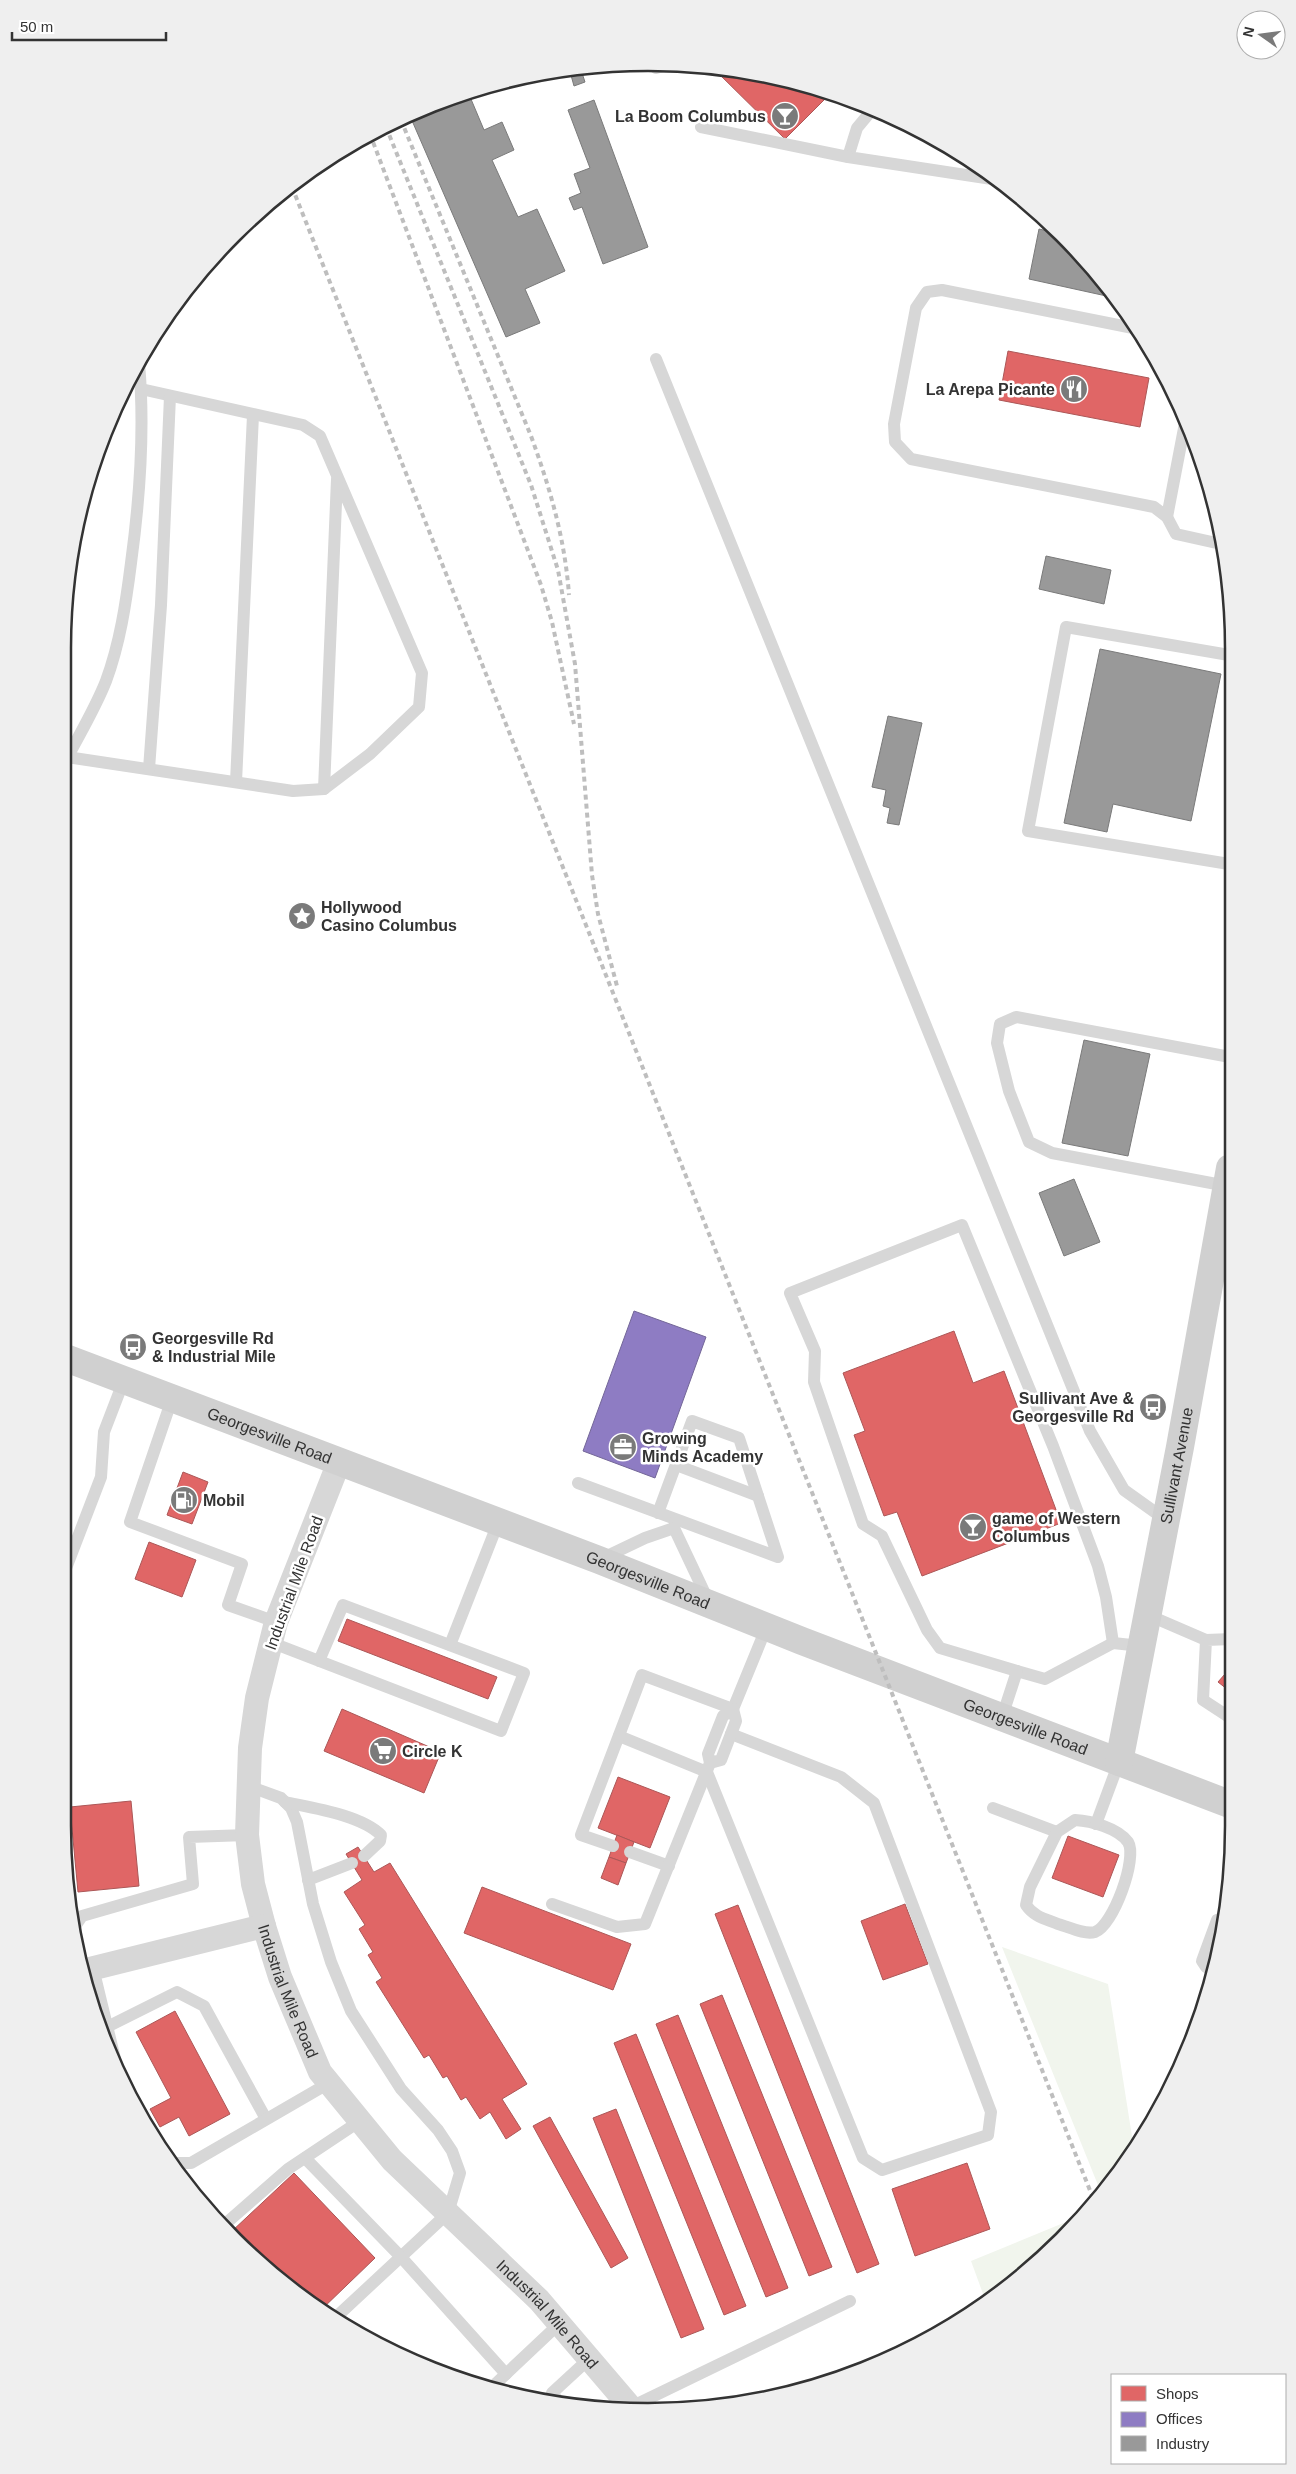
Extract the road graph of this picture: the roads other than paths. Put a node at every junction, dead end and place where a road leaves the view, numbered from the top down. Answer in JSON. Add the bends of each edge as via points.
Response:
{"nodes":[{"id":1,"x":868,"y":115,"type":"edge"},
{"id":2,"x":700,"y":127,"type":"dead end"},
{"id":3,"x":848,"y":157,"type":"junction"},
{"id":4,"x":981,"y":177,"type":"edge"},
{"id":5,"x":1127,"y":327,"type":"edge"},
{"id":6,"x":656,"y":359,"type":"dead end"},
{"id":7,"x":140,"y":376,"type":"edge"},
{"id":8,"x":142,"y":389,"type":"junction"},
{"id":9,"x":170,"y":396,"type":"junction"},
{"id":10,"x":253,"y":415,"type":"junction"},
{"id":11,"x":1183,"y":433,"type":"edge"},
{"id":12,"x":337,"y":475,"type":"junction"},
{"id":13,"x":1167,"y":517,"type":"junction"},
{"id":14,"x":1215,"y":543,"type":"edge"},
{"id":15,"x":1225,"y":654,"type":"edge"},
{"id":16,"x":71,"y":751,"type":"edge"},
{"id":17,"x":71,"y":761,"type":"edge"},
{"id":18,"x":149,"y":769,"type":"junction"},
{"id":19,"x":236,"y":782,"type":"junction"},
{"id":20,"x":324,"y":789,"type":"junction"},
{"id":21,"x":1225,"y":863,"type":"edge"},
{"id":22,"x":1225,"y":1056,"type":"edge"},
{"id":23,"x":1225,"y":1176,"type":"edge"},
{"id":24,"x":1225,"y":1199,"type":"edge"},
{"id":25,"x":71,"y":1360,"type":"edge"},
{"id":26,"x":124,"y":1380,"type":"junction"},
{"id":27,"x":172,"y":1399,"type":"junction"},
{"id":28,"x":339,"y":1462,"type":"junction"},
{"id":29,"x":676,"y":1465,"type":"junction"},
{"id":30,"x":578,"y":1483,"type":"dead end"},
{"id":31,"x":758,"y":1496,"type":"junction"},
{"id":32,"x":658,"y":1513,"type":"junction"},
{"id":33,"x":1166,"y":1520,"type":"junction"},
{"id":34,"x":498,"y":1523,"type":"junction"},
{"id":35,"x":675,"y":1524,"type":"junction"},
{"id":36,"x":71,"y":1555,"type":"edge"},
{"id":37,"x":599,"y":1560,"type":"junction"},
{"id":38,"x":709,"y":1602,"type":"junction"},
{"id":39,"x":1148,"y":1615,"type":"junction"},
{"id":40,"x":767,"y":1626,"type":"junction"},
{"id":41,"x":273,"y":1632,"type":"junction"},
{"id":42,"x":1206,"y":1640,"type":"junction"},
{"id":43,"x":1225,"y":1640,"type":"edge"},
{"id":44,"x":1113,"y":1643,"type":"junction"},
{"id":45,"x":450,"y":1645,"type":"junction"},
{"id":46,"x":1141,"y":1646,"type":"junction"},
{"id":47,"x":319,"y":1660,"type":"junction"},
{"id":48,"x":1017,"y":1671,"type":"junction"},
{"id":49,"x":733,"y":1710,"type":"junction"},
{"id":50,"x":1225,"y":1714,"type":"edge"},
{"id":51,"x":1002,"y":1717,"type":"junction"},
{"id":52,"x":732,"y":1734,"type":"junction"},
{"id":53,"x":619,"y":1736,"type":"junction"},
{"id":54,"x":1118,"y":1762,"type":"junction"},
{"id":55,"x":709,"y":1768,"type":"junction"},
{"id":56,"x":248,"y":1786,"type":"junction"},
{"id":57,"x":1225,"y":1801,"type":"edge"},
{"id":58,"x":285,"y":1802,"type":"junction"},
{"id":59,"x":993,"y":1808,"type":"dead end"},
{"id":60,"x":1096,"y":1824,"type":"junction"},
{"id":61,"x":1057,"y":1832,"type":"junction"},
{"id":62,"x":247,"y":1835,"type":"junction"},
{"id":63,"x":612,"y":1846,"type":"dead end"},
{"id":64,"x":630,"y":1852,"type":"dead end"},
{"id":65,"x":364,"y":1856,"type":"dead end"},
{"id":66,"x":352,"y":1863,"type":"dead end"},
{"id":67,"x":669,"y":1866,"type":"junction"},
{"id":68,"x":308,"y":1880,"type":"junction"},
{"id":69,"x":552,"y":1904,"type":"dead end"},
{"id":70,"x":79,"y":1920,"type":"edge"},
{"id":71,"x":1217,"y":1920,"type":"edge"},
{"id":72,"x":264,"y":1926,"type":"junction"},
{"id":73,"x":1207,"y":1967,"type":"edge"},
{"id":74,"x":90,"y":1970,"type":"edge"},
{"id":75,"x":107,"y":2027,"type":"edge"},
{"id":76,"x":329,"y":2083,"type":"junction"},
{"id":77,"x":266,"y":2119,"type":"junction"},
{"id":78,"x":360,"y":2121,"type":"junction"},
{"id":79,"x":305,"y":2158,"type":"junction"},
{"id":80,"x":180,"y":2163,"type":"edge"},
{"id":81,"x":448,"y":2213,"type":"junction"},
{"id":82,"x":228,"y":2221,"type":"edge"},
{"id":83,"x":401,"y":2257,"type":"junction"},
{"id":84,"x":850,"y":2301,"type":"dead end"},
{"id":85,"x":340,"y":2313,"type":"edge"},
{"id":86,"x":560,"y":2323,"type":"junction"},
{"id":87,"x":590,"y":2358,"type":"junction"},
{"id":88,"x":506,"y":2374,"type":"junction"},
{"id":89,"x":497,"y":2382,"type":"edge"},
{"id":90,"x":555,"y":2395,"type":"edge"},
{"id":91,"x":627,"y":2402,"type":"edge"},
{"id":92,"x":644,"y":2403,"type":"edge"}],
"edges":[{"from":1,"to":3,"type":"lane","via":[[857,128]]},
{"from":2,"to":3,"type":"lane"},
{"from":3,"to":4,"type":"lane"},
{"from":5,"to":13,"type":"lane","via":[[942,290],[927,292],[916,308],[894,424],[895,442],[911,459],[1154,507]]},
{"from":6,"to":33,"type":"lane","via":[[1090,1431],[1124,1490]]},
{"from":7,"to":8,"type":"lane"},
{"from":8,"to":9,"type":"lane"},
{"from":8,"to":16,"type":"lane","via":[[138,514],[124,615],[107,679]]},
{"from":9,"to":10,"type":"lane"},
{"from":9,"to":18,"type":"lane","via":[[161,605]]},
{"from":10,"to":12,"type":"lane","via":[[303,425],[320,436]]},
{"from":10,"to":19,"type":"lane"},
{"from":11,"to":13,"type":"lane"},
{"from":12,"to":20,"type":"lane"},
{"from":12,"to":20,"type":"lane","via":[[422,673],[419,707],[370,754]]},
{"from":13,"to":14,"type":"lane","via":[[1176,534]]},
{"from":15,"to":21,"type":"lane","via":[[1066,627],[1028,831]]},
{"from":17,"to":18,"type":"lane"},
{"from":18,"to":19,"type":"lane"},
{"from":19,"to":20,"type":"lane","via":[[293,791]]},
{"from":22,"to":23,"type":"lane","via":[[1016,1017],[1000,1024],[997,1043],[1009,1091],[1029,1142],[1052,1153]]},
{"from":24,"to":33,"type":"main road","name":"Sullivant Avenue"},
{"from":25,"to":26,"type":"main road","name":"Georgesville Road"},
{"from":26,"to":27,"type":"main road","name":"Georgesville Road"},
{"from":26,"to":36,"type":"lane","via":[[104,1432],[101,1478]]},
{"from":27,"to":28,"type":"main road","name":"Georgesville Road"},
{"from":27,"to":41,"type":"lane","via":[[130,1522],[242,1564],[228,1605]]},
{"from":28,"to":34,"type":"main road","name":"Georgesville Road"},
{"from":28,"to":41,"type":"street","name":"Industrial Mile Road"},
{"from":29,"to":31,"type":"lane"},
{"from":29,"to":31,"type":"lane","via":[[692,1421],[708,1426],[739,1438]]},
{"from":29,"to":32,"type":"lane"},
{"from":30,"to":32,"type":"lane"},
{"from":31,"to":35,"type":"lane","via":[[778,1557]]},
{"from":32,"to":35,"type":"lane"},
{"from":33,"to":39,"type":"main road","name":"Sullivant Avenue"},
{"from":34,"to":37,"type":"main road","name":"Georgesville Road"},
{"from":34,"to":45,"type":"lane"},
{"from":35,"to":37,"type":"lane"},
{"from":35,"to":38,"type":"lane"},
{"from":37,"to":38,"type":"main road","name":"Georgesville Road"},
{"from":38,"to":40,"type":"main road","name":"Georgesville Road"},
{"from":39,"to":42,"type":"lane"},
{"from":39,"to":46,"type":"main road","name":"Sullivant Avenue"},
{"from":40,"to":49,"type":"lane"},
{"from":40,"to":51,"type":"main road","name":"Georgesville Road"},
{"from":41,"to":47,"type":"lane"},
{"from":41,"to":56,"type":"street","name":"Industrial Mile Road","via":[[257,1698]]},
{"from":42,"to":43,"type":"lane"},
{"from":42,"to":50,"type":"lane","via":[[1204,1700]]},
{"from":44,"to":46,"type":"lane"},
{"from":44,"to":48,"type":"lane","via":[[1045,1679]]},
{"from":44,"to":48,"type":"lane","via":[[1098,1566],[1053,1446],[962,1225],[790,1293],[815,1351],[814,1382],[863,1524],[882,1536],[926,1630],[940,1648]]},
{"from":45,"to":47,"type":"lane","via":[[342,1605]]},
{"from":45,"to":47,"type":"lane","via":[[524,1673],[501,1731]]},
{"from":46,"to":54,"type":"main road","name":"Sullivant Avenue"},
{"from":48,"to":51,"type":"lane"},
{"from":49,"to":52,"type":"lane","via":[[736,1721]]},
{"from":49,"to":53,"type":"lane","via":[[642,1675]]},
{"from":49,"to":55,"type":"lane","via":[[723,1716],[708,1754]]},
{"from":51,"to":54,"type":"main road","name":"Georgesville Road"},
{"from":52,"to":55,"type":"lane","via":[[721,1760]]},
{"from":52,"to":55,"type":"lane","via":[[841,1777],[874,1803],[991,2112],[988,2135],[882,2170],[863,2158]]},
{"from":53,"to":55,"type":"lane"},
{"from":53,"to":63,"type":"lane","via":[[581,1835]]},
{"from":54,"to":57,"type":"main road","name":"Georgesville Road"},
{"from":54,"to":60,"type":"lane"},
{"from":55,"to":67,"type":"lane"},
{"from":56,"to":58,"type":"lane"},
{"from":56,"to":62,"type":"street","name":"Industrial Mile Road"},
{"from":58,"to":65,"type":"lane","via":[[333,1812],[374,1828],[381,1835],[380,1841]]},
{"from":58,"to":68,"type":"lane","via":[[297,1822]]},
{"from":59,"to":61,"type":"lane"},
{"from":60,"to":61,"type":"lane","via":[[1076,1820]]},
{"from":60,"to":61,"type":"lane","via":[[1128,1842],[1131,1853],[1130,1866],[1112,1916],[1094,1932],[1039,1917],[1026,1905],[1030,1888]]},
{"from":62,"to":70,"type":"lane","via":[[189,1837],[193,1884],[82,1916]]},
{"from":62,"to":72,"type":"street","name":"Industrial Mile Road","via":[[253,1884]]},
{"from":64,"to":67,"type":"lane"},
{"from":66,"to":68,"type":"lane"},
{"from":67,"to":69,"type":"lane","via":[[645,1924],[617,1927]]},
{"from":68,"to":81,"type":"lane","via":[[331,1962],[351,2011],[400,2089],[438,2130],[452,2151],[460,2173]]},
{"from":71,"to":73,"type":"lane","via":[[1202,1960]]},
{"from":72,"to":74,"type":"street"},
{"from":72,"to":76,"type":"street","name":"Industrial Mile Road","via":[[280,1976],[320,2072]]},
{"from":75,"to":77,"type":"lane","via":[[177,1992],[204,2006]]},
{"from":76,"to":77,"type":"lane"},
{"from":76,"to":78,"type":"street","name":"Industrial Mile Road"},
{"from":77,"to":80,"type":"lane","via":[[191,2163]]},
{"from":78,"to":79,"type":"lane"},
{"from":78,"to":81,"type":"street","name":"Industrial Mile Road","via":[[392,2160]]},
{"from":79,"to":82,"type":"lane"},
{"from":79,"to":83,"type":"lane"},
{"from":81,"to":83,"type":"lane"},
{"from":81,"to":86,"type":"street","name":"Industrial Mile Road"},
{"from":83,"to":85,"type":"lane"},
{"from":83,"to":88,"type":"lane"},
{"from":84,"to":92,"type":"lane"},
{"from":86,"to":87,"type":"street","name":"Industrial Mile Road"},
{"from":86,"to":88,"type":"lane"},
{"from":87,"to":90,"type":"lane"},
{"from":87,"to":91,"type":"street","name":"Industrial Mile Road"},
{"from":88,"to":89,"type":"lane"}]}
